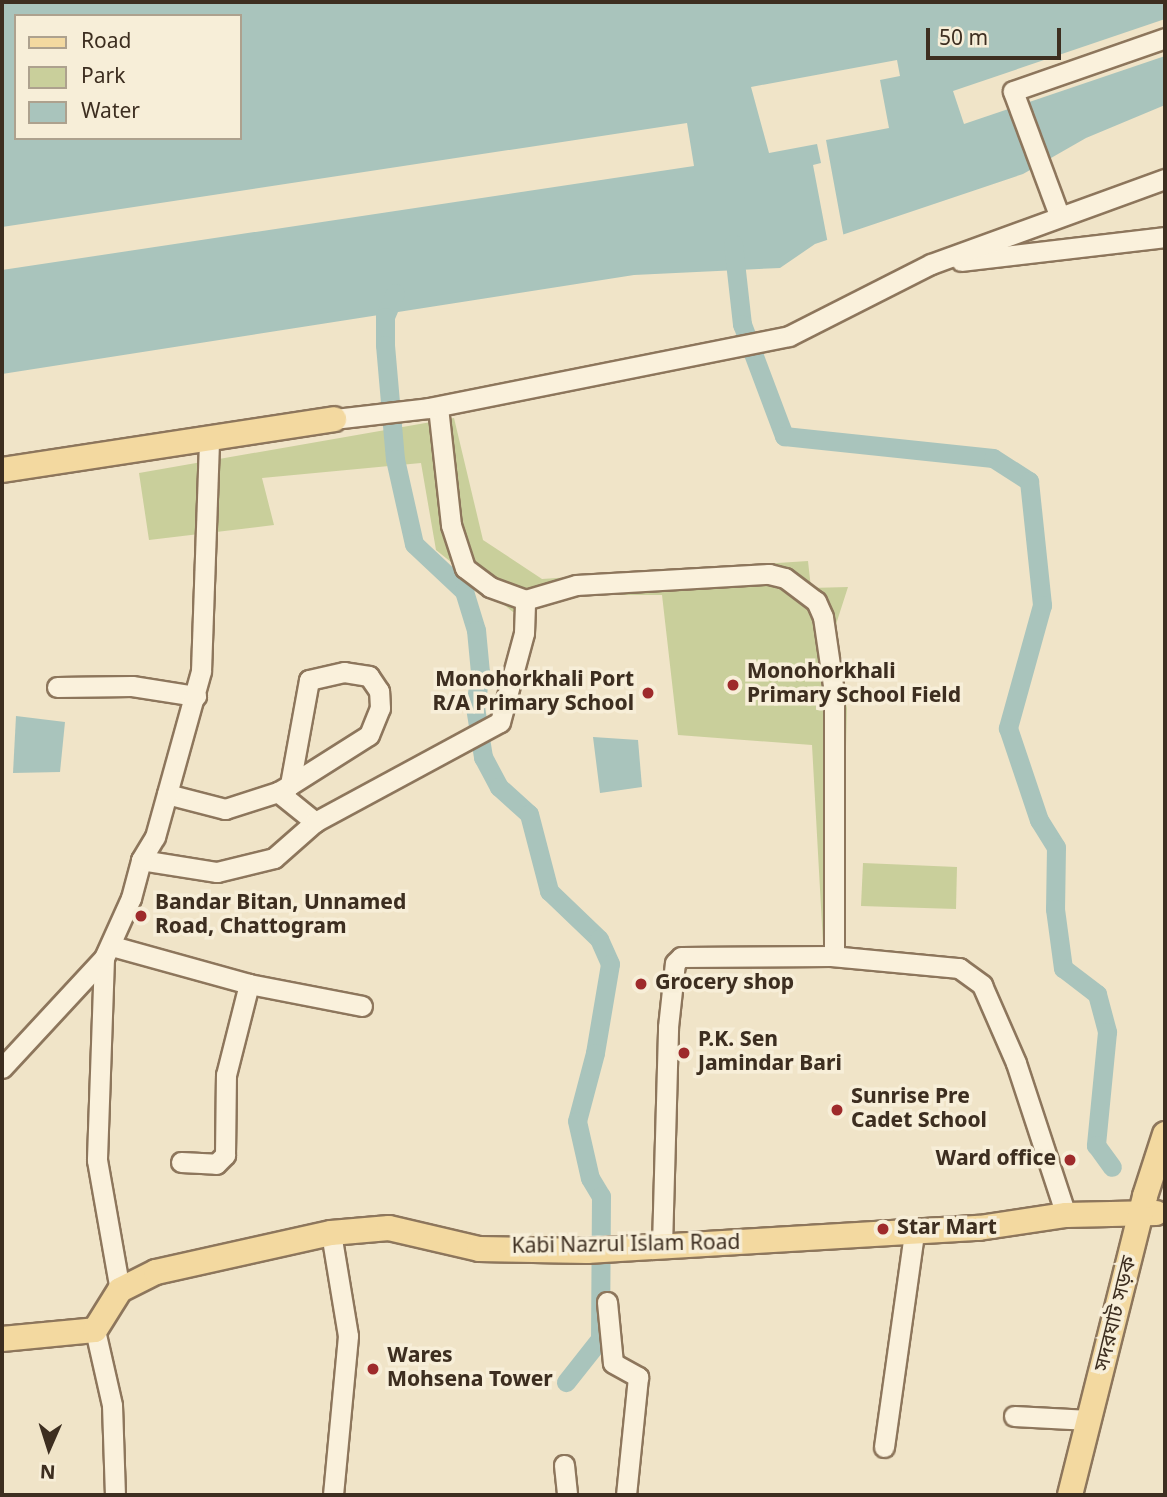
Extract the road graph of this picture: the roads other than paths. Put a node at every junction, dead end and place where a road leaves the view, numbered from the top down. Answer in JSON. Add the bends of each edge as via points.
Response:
{"nodes":[{"id":1,"x":1165,"y":38,"type":"edge"},
{"id":2,"x":1165,"y":179,"type":"edge"},
{"id":3,"x":1059,"y":215,"type":"junction"},
{"id":4,"x":1165,"y":237,"type":"edge"},
{"id":5,"x":931,"y":264,"type":"junction"},
{"id":6,"x":433,"y":407,"type":"junction"},
{"id":7,"x":334,"y":418,"type":"joint"},
{"id":8,"x":209,"y":439,"type":"junction"},
{"id":9,"x":2,"y":470,"type":"edge"},
{"id":10,"x":525,"y":600,"type":"junction"},
{"id":11,"x":57,"y":687,"type":"dead end"},
{"id":12,"x":196,"y":696,"type":"junction"},
{"id":13,"x":284,"y":788,"type":"junction"},
{"id":14,"x":167,"y":794,"type":"junction"},
{"id":15,"x":314,"y":822,"type":"junction"},
{"id":16,"x":141,"y":860,"type":"junction"},
{"id":17,"x":108,"y":952,"type":"junction"},
{"id":18,"x":834,"y":956,"type":"junction"},
{"id":19,"x":249,"y":984,"type":"junction"},
{"id":20,"x":362,"y":1006,"type":"dead end"},
{"id":21,"x":2,"y":1068,"type":"edge"},
{"id":22,"x":1165,"y":1134,"type":"edge"},
{"id":23,"x":181,"y":1162,"type":"dead end"},
{"id":24,"x":1165,"y":1185,"type":"edge"},
{"id":25,"x":1149,"y":1213,"type":"junction"},
{"id":26,"x":1066,"y":1215,"type":"junction"},
{"id":27,"x":331,"y":1233,"type":"junction"},
{"id":28,"x":914,"y":1233,"type":"junction"},
{"id":29,"x":662,"y":1247,"type":"junction"},
{"id":30,"x":120,"y":1290,"type":"junction"},
{"id":31,"x":607,"y":1302,"type":"dead end"},
{"id":32,"x":95,"y":1330,"type":"junction"},
{"id":33,"x":2,"y":1339,"type":"edge"},
{"id":34,"x":1014,"y":1416,"type":"dead end"},
{"id":35,"x":1089,"y":1420,"type":"junction"},
{"id":36,"x":884,"y":1447,"type":"dead end"},
{"id":37,"x":564,"y":1465,"type":"dead end"},
{"id":38,"x":115,"y":1495,"type":"edge"},
{"id":39,"x":333,"y":1495,"type":"edge"},
{"id":40,"x":567,"y":1495,"type":"edge"},
{"id":41,"x":626,"y":1495,"type":"edge"},
{"id":42,"x":1070,"y":1495,"type":"edge"},
{"id":43,"x":1081,"y":1495,"type":"edge"}],
"edges":[{"from":1,"to":3,"type":"street","via":[[1013,91]]},
{"from":2,"to":3,"type":"street"},
{"from":3,"to":5,"type":"street"},
{"from":4,"to":5,"type":"street"},
{"from":5,"to":6,"type":"street","via":[[789,337]]},
{"from":6,"to":7,"type":"street"},
{"from":6,"to":10,"type":"street","via":[[451,526],[465,568],[490,587]]},
{"from":7,"to":8,"type":"main road"},
{"from":8,"to":9,"type":"main road"},
{"from":8,"to":12,"type":"street","via":[[201,671]]},
{"from":10,"to":15,"type":"street","via":[[524,633],[500,722]]},
{"from":10,"to":18,"type":"street","via":[[576,584],[769,574],[785,578],[816,601],[823,617],[834,692]]},
{"from":11,"to":12,"type":"street","via":[[132,686]]},
{"from":12,"to":14,"type":"street"},
{"from":13,"to":13,"type":"street","via":[[369,736],[380,708],[379,691],[369,676],[344,672],[309,680]]},
{"from":13,"to":14,"type":"street","via":[[225,809]]},
{"from":13,"to":15,"type":"street"},
{"from":14,"to":16,"type":"street","via":[[155,837]]},
{"from":15,"to":16,"type":"street","via":[[274,859],[217,872]]},
{"from":16,"to":17,"type":"street"},
{"from":17,"to":19,"type":"street"},
{"from":17,"to":21,"type":"street"},
{"from":17,"to":30,"type":"street","via":[[97,1160]]},
{"from":18,"to":26,"type":"street","via":[[959,968],[982,985],[1016,1063]]},
{"from":18,"to":29,"type":"street","via":[[677,959],[668,1027]]},
{"from":19,"to":20,"type":"street"},
{"from":19,"to":23,"type":"street","via":[[226,1075],[225,1155],[216,1164]]},
{"from":22,"to":25,"type":"main road","name":"সদরঘাট সড়ক"},
{"from":24,"to":25,"type":"main road","name":"সদরঘাট সড়ক"},
{"from":25,"to":26,"type":"main road","name":"Kabi Nazrul Islam Road"},
{"from":25,"to":35,"type":"main road","name":"সদরঘাট সড়ক"},
{"from":25,"to":43,"type":"main road","name":"সদরঘাট সড়ক"},
{"from":26,"to":28,"type":"main road","name":"Kabi Nazrul Islam Road"},
{"from":27,"to":29,"type":"main road","name":"Kabi Nazrul Islam Road","via":[[389,1228],[479,1248]]},
{"from":27,"to":30,"type":"main road","name":"Kabi Nazrul Islam Road","via":[[200,1260],[156,1272]]},
{"from":27,"to":39,"type":"street","via":[[348,1336]]},
{"from":28,"to":29,"type":"main road","name":"Kabi Nazrul Islam Road"},
{"from":28,"to":36,"type":"street"},
{"from":30,"to":32,"type":"main road"},
{"from":31,"to":41,"type":"street","via":[[613,1363],[638,1377]]},
{"from":32,"to":33,"type":"main road"},
{"from":32,"to":38,"type":"street","via":[[112,1405]]},
{"from":34,"to":35,"type":"street"},
{"from":35,"to":42,"type":"main road","name":"সদরঘাট সড়ক"},
{"from":37,"to":40,"type":"street"}]}
